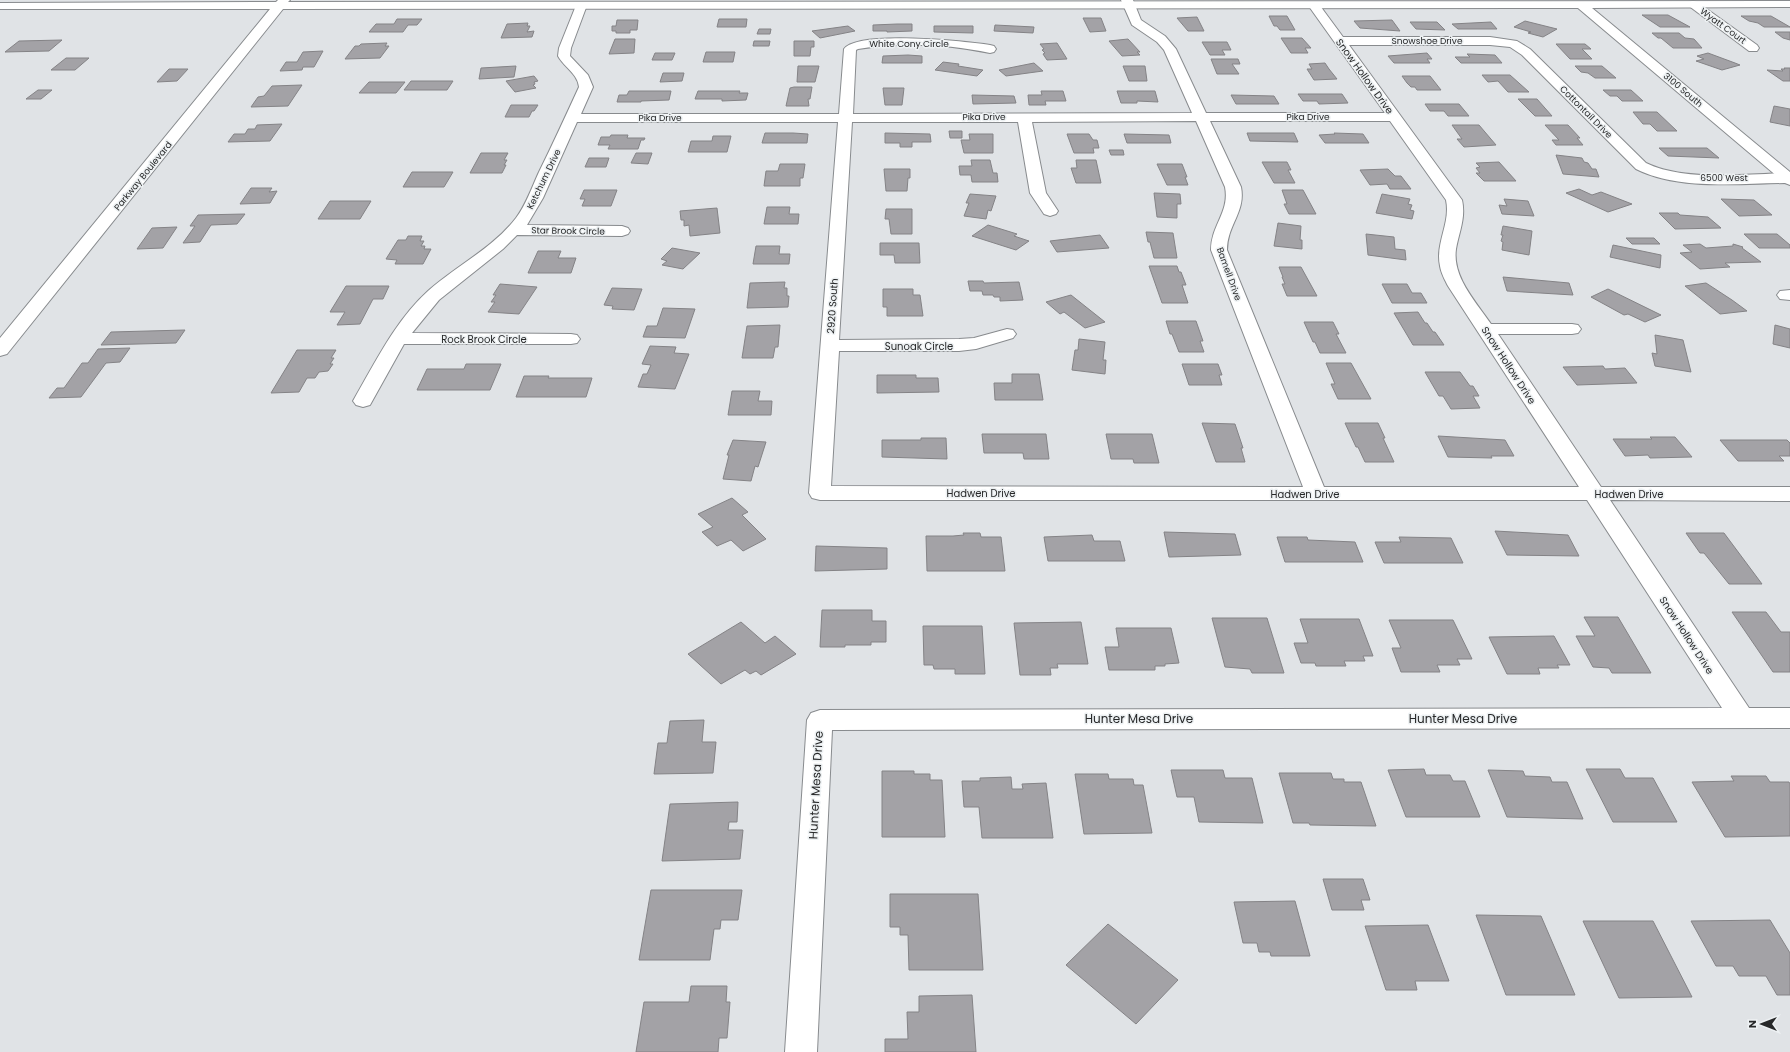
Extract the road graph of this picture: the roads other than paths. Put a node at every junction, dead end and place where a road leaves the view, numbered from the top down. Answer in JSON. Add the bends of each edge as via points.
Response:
{"nodes":[{"id":1,"x":1128,"y":2,"type":"edge"},
{"id":2,"x":1579,"y":2,"type":"edge"},
{"id":3,"x":282,"y":3,"type":"edge"},
{"id":4,"x":790,"y":3,"type":"edge"},
{"id":5,"x":1693,"y":4,"type":"junction"},
{"id":6,"x":1790,"y":4,"type":"edge"},
{"id":7,"x":580,"y":5,"type":"junction"},
{"id":8,"x":1314,"y":5,"type":"junction"},
{"id":9,"x":0,"y":6,"type":"edge"},
{"id":10,"x":1340,"y":42,"type":"junction"},
{"id":11,"x":1513,"y":44,"type":"joint"},
{"id":12,"x":1753,"y":48,"type":"dead end"},
{"id":13,"x":990,"y":49,"type":"dead end"},
{"id":14,"x":1024,"y":117,"type":"junction"},
{"id":15,"x":1202,"y":117,"type":"junction"},
{"id":16,"x":1395,"y":117,"type":"junction"},
{"id":17,"x":573,"y":118,"type":"junction"},
{"id":18,"x":845,"y":118,"type":"junction"},
{"id":19,"x":1662,"y":175,"type":"joint"},
{"id":20,"x":1789,"y":179,"type":"edge"},
{"id":21,"x":1050,"y":211,"type":"dead end"},
{"id":22,"x":515,"y":230,"type":"junction"},
{"id":23,"x":622,"y":231,"type":"dead end"},
{"id":24,"x":1486,"y":329,"type":"junction"},
{"id":25,"x":1572,"y":329,"type":"dead end"},
{"id":26,"x":1007,"y":334,"type":"dead end"},
{"id":27,"x":398,"y":338,"type":"junction"},
{"id":28,"x":571,"y":339,"type":"dead end"},
{"id":29,"x":830,"y":346,"type":"junction"},
{"id":30,"x":0,"y":350,"type":"edge"},
{"id":31,"x":363,"y":401,"type":"dead end"},
{"id":32,"x":820,"y":493,"type":"joint"},
{"id":33,"x":1316,"y":494,"type":"junction"},
{"id":34,"x":1594,"y":494,"type":"junction"},
{"id":35,"x":1790,"y":494,"type":"edge"},
{"id":36,"x":1742,"y":718,"type":"junction"},
{"id":37,"x":1790,"y":718,"type":"edge"},
{"id":38,"x":801,"y":1052,"type":"edge"}],
"edges":[{"from":1,"to":4,"type":"street"},
{"from":1,"to":8,"type":"street"},
{"from":1,"to":15,"type":"street","name":"Bamell Drive","via":[[1136,22],[1161,39],[1170,49]]},
{"from":2,"to":5,"type":"street"},
{"from":2,"to":8,"type":"street"},
{"from":2,"to":20,"type":"street","name":"3100 South"},
{"from":3,"to":7,"type":"street"},
{"from":3,"to":9,"type":"street"},
{"from":3,"to":30,"type":"street","name":"Parkway Boulevard"},
{"from":4,"to":7,"type":"street"},
{"from":5,"to":6,"type":"street"},
{"from":5,"to":12,"type":"street","name":"Wyatt Court"},
{"from":7,"to":17,"type":"street","name":"Ketchum Drive","via":[[564,52],[565,59],[582,76],[586,84]]},
{"from":8,"to":10,"type":"street","name":"Snow Hollow Drive"},
{"from":10,"to":11,"type":"street","name":"Snowshoe Drive"},
{"from":10,"to":16,"type":"street","name":"Snow Hollow Drive"},
{"from":11,"to":19,"type":"street","name":"Cottontail Drive","via":[[1526,52],[1641,166]]},
{"from":13,"to":18,"type":"street","name":"White Cony Circle","via":[[951,43],[873,43],[851,47]]},
{"from":14,"to":15,"type":"street","name":"Pika Drive"},
{"from":14,"to":18,"type":"street","name":"Pika Drive"},
{"from":14,"to":21,"type":"street","via":[[1038,194]]},
{"from":15,"to":16,"type":"street","name":"Pika Drive"},
{"from":15,"to":33,"type":"street","name":"Bamell Drive","via":[[1236,196],[1234,209],[1220,234],[1219,250]]},
{"from":16,"to":24,"type":"street","name":"Snow Hollow Drive","via":[[1454,200],[1456,212],[1448,247],[1448,265],[1457,286]]},
{"from":17,"to":18,"type":"street","name":"Pika Drive"},
{"from":17,"to":22,"type":"street","name":"Ketchum Drive","via":[[529,210]]},
{"from":18,"to":29,"type":"street","name":"2920 South"},
{"from":19,"to":20,"type":"street","name":"6500 West","via":[[1686,178]]},
{"from":22,"to":23,"type":"street","name":"Star Brook Circle"},
{"from":22,"to":27,"type":"street","name":"Ketchum Drive","via":[[433,296]]},
{"from":24,"to":25,"type":"street"},
{"from":24,"to":34,"type":"street","name":"Snow Hollow Drive"},
{"from":26,"to":29,"type":"street","name":"Sunoak Circle","via":[[959,345]]},
{"from":27,"to":28,"type":"street","name":"Rock Brook Circle"},
{"from":27,"to":31,"type":"street","name":"Ketchum Drive"},
{"from":29,"to":32,"type":"street","name":"2920 South"},
{"from":32,"to":33,"type":"street","name":"Hadwen Drive"},
{"from":33,"to":34,"type":"street","name":"Hadwen Drive"},
{"from":34,"to":35,"type":"street","name":"Hadwen Drive"},
{"from":34,"to":36,"type":"street","name":"Snow Hollow Drive"},
{"from":36,"to":37,"type":"street","name":"Hunter Mesa Drive"},
{"from":36,"to":38,"type":"street","name":"Hunter Mesa Drive","via":[[820,720]]}]}
